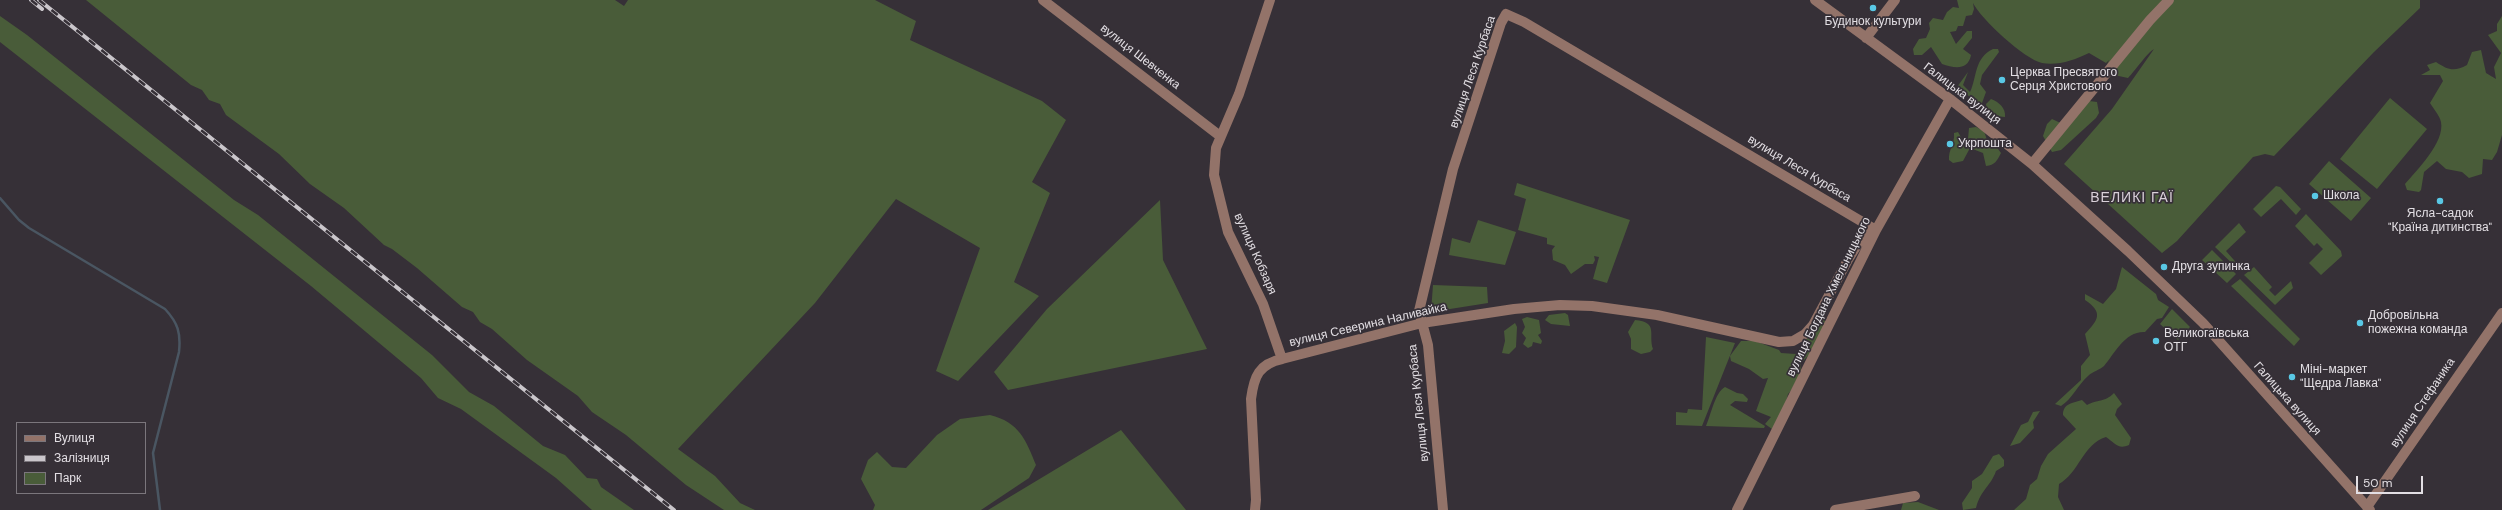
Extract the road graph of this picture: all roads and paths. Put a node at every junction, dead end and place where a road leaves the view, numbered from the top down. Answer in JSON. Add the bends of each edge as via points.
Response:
{"nodes":[{"id":1,"x":1043,"y":0,"type":"edge"},
{"id":2,"x":1270,"y":0,"type":"edge"},
{"id":3,"x":1815,"y":0,"type":"edge"},
{"id":4,"x":1894,"y":0,"type":"edge"},
{"id":5,"x":2169,"y":0,"type":"edge"},
{"id":6,"x":1866,"y":38,"type":"junction"},
{"id":7,"x":1950,"y":99,"type":"junction"},
{"id":8,"x":1220,"y":136,"type":"junction"},
{"id":9,"x":2032,"y":164,"type":"junction"},
{"id":10,"x":1876,"y":230,"type":"junction"},
{"id":11,"x":2502,"y":313,"type":"edge"},
{"id":12,"x":1422,"y":323,"type":"junction"},
{"id":13,"x":1282,"y":359,"type":"junction"},
{"id":14,"x":1915,"y":496,"type":"dead end"},
{"id":15,"x":2369,"y":509,"type":"edge"},
{"id":16,"x":1255,"y":510,"type":"edge"},
{"id":17,"x":1443,"y":510,"type":"edge"},
{"id":18,"x":1737,"y":510,"type":"edge"},
{"id":19,"x":1835,"y":510,"type":"edge"}],
"edges":[{"from":1,"to":8,"type":"street","name":"вулиця Шевченка"},
{"from":2,"to":8,"type":"street","name":"вулиця Кобзаря","via":[[1239,94]]},
{"from":3,"to":6,"type":"street","name":"Галицька вулиця"},
{"from":4,"to":6,"type":"street"},
{"from":5,"to":9,"type":"street"},
{"from":6,"to":7,"type":"street","name":"Галицька вулиця"},
{"from":7,"to":9,"type":"street","name":"Галицька вулиця"},
{"from":7,"to":10,"type":"street","name":"вулиця Богдана Хмельницького"},
{"from":8,"to":13,"type":"street","name":"вулиця Кобзаря","via":[[1216,148],[1214,175],[1220,208],[1228,232],[1263,304]]},
{"from":9,"to":15,"type":"street","name":"Галицька вулиця","via":[[2178,297]]},
{"from":10,"to":12,"type":"street","name":"вулиця Северина Наливайка","via":[[1864,234],[1813,325],[1805,334],[1793,341],[1760,339],[1657,316],[1592,306],[1560,305],[1514,309]]},
{"from":10,"to":12,"type":"street","name":"вулиця Леся Курбаса","via":[[1524,22],[1506,14],[1454,169],[1420,305]]},
{"from":10,"to":18,"type":"street","name":"вулиця Богдана Хмельницького"},
{"from":11,"to":15,"type":"street","name":"вулиця Стефаника"},
{"from":12,"to":13,"type":"street","name":"вулиця Северина Наливайка"},
{"from":12,"to":17,"type":"street","name":"вулиця Леся Курбаса","via":[[1429,352]]},
{"from":13,"to":16,"type":"street","via":[[1270,362],[1258,373],[1253,386],[1251,398]]},
{"from":14,"to":19,"type":"street"}]}
